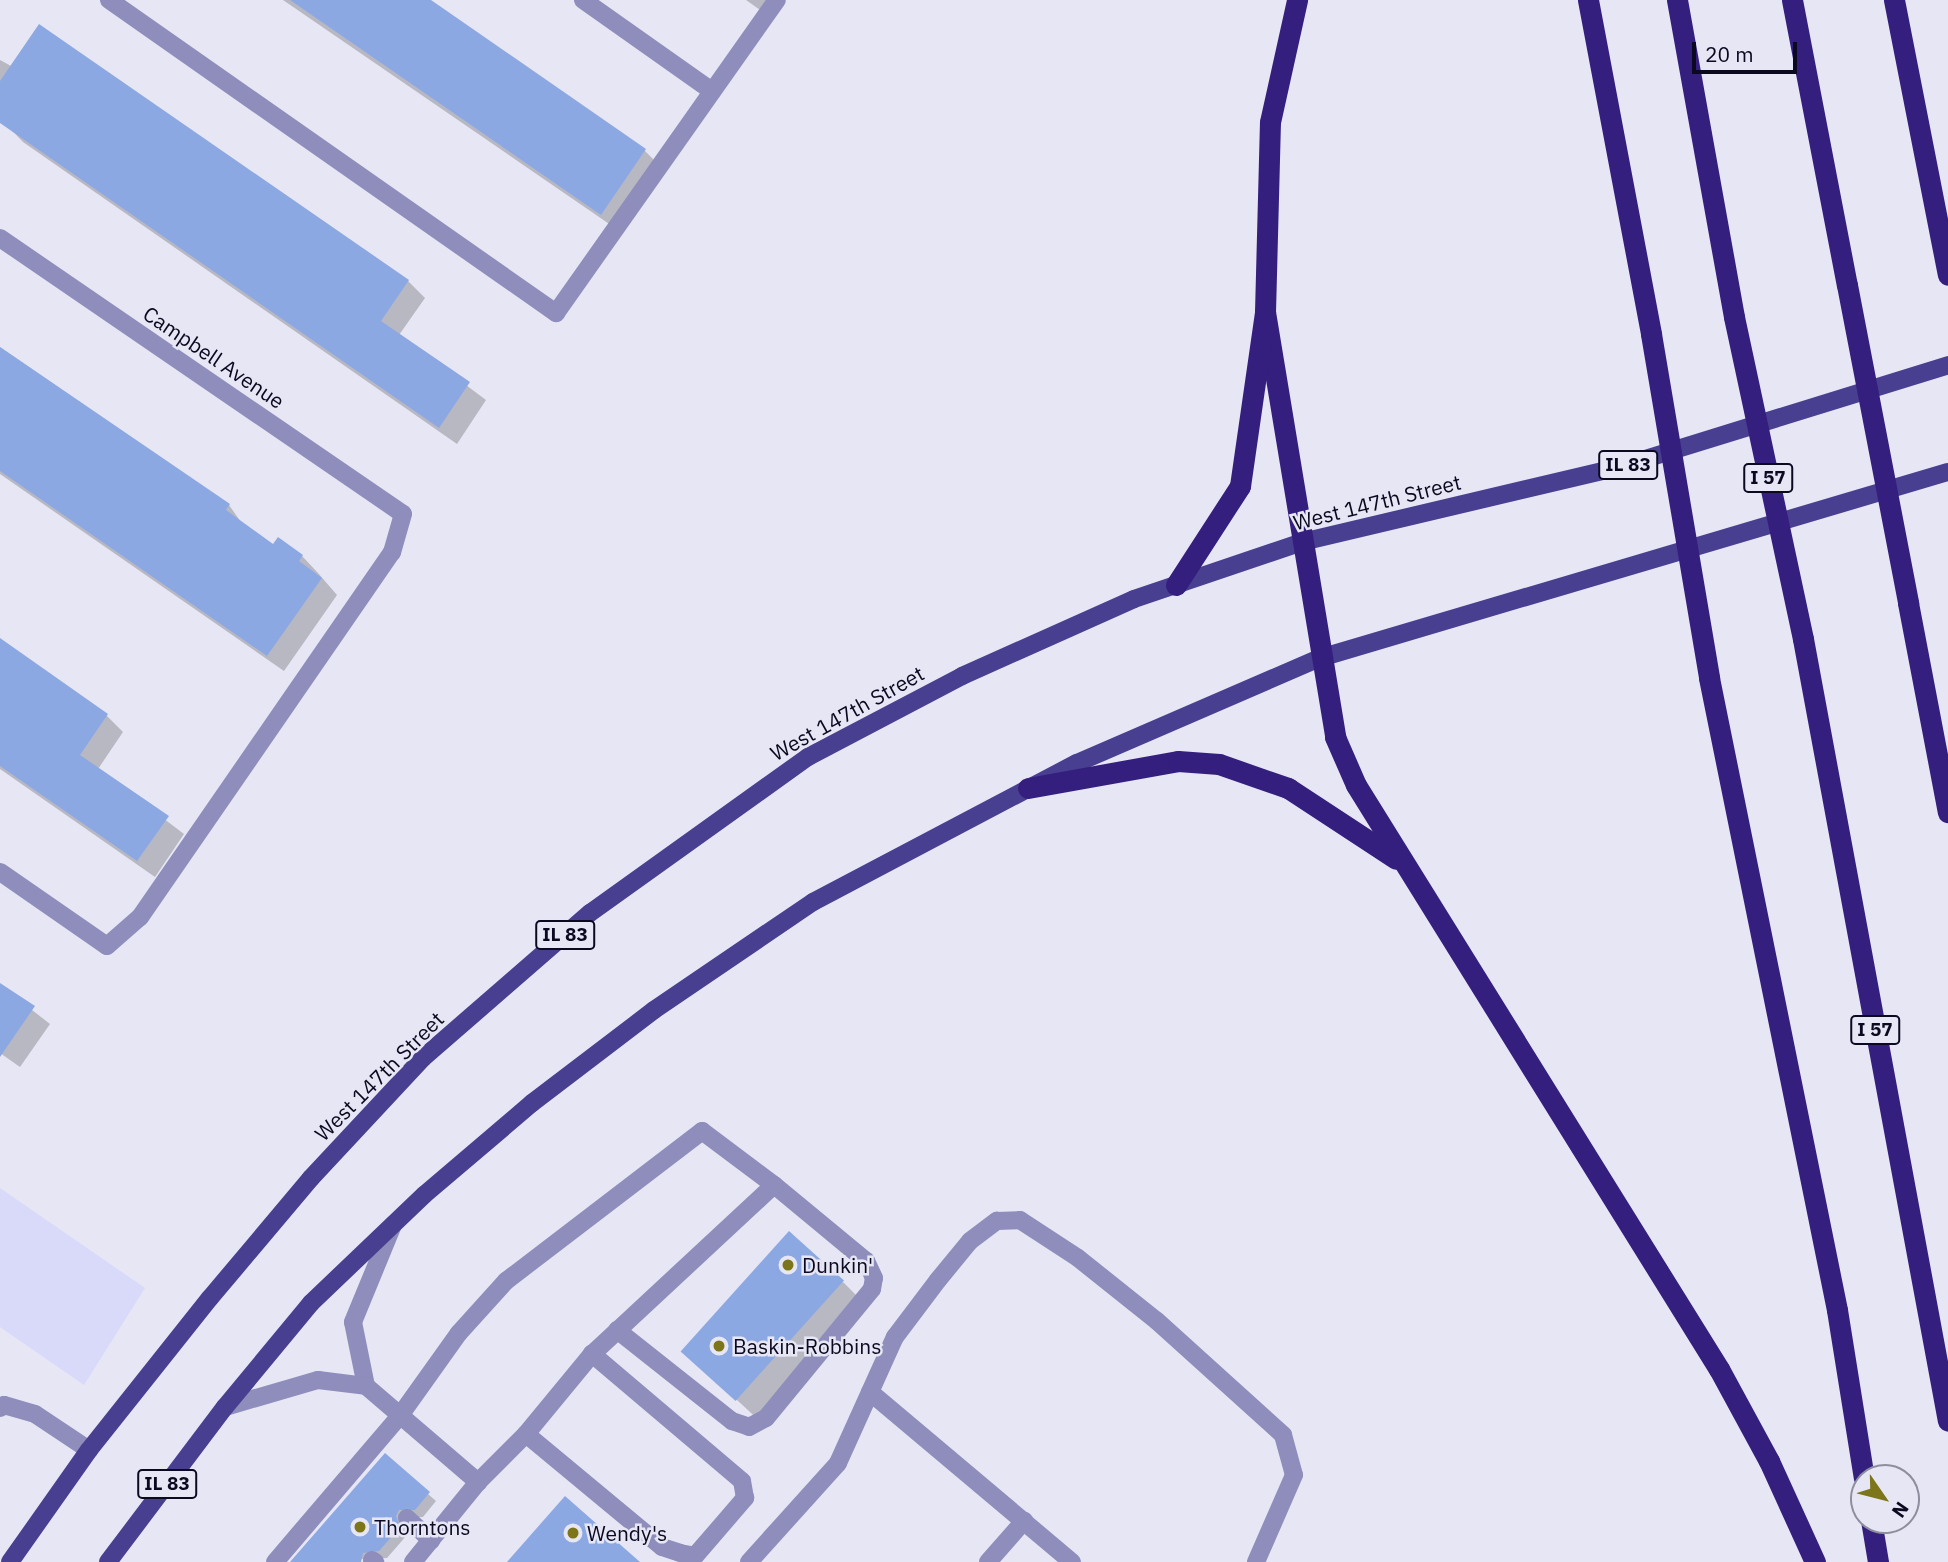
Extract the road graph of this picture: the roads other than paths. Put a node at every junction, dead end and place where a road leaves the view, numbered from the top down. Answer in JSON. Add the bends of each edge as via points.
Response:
{"nodes":[{"id":1,"x":109,"y":0,"type":"edge"},
{"id":2,"x":583,"y":0,"type":"edge"},
{"id":3,"x":777,"y":0,"type":"edge"},
{"id":4,"x":1297,"y":0,"type":"edge"},
{"id":5,"x":1588,"y":0,"type":"edge"},
{"id":6,"x":1677,"y":0,"type":"edge"},
{"id":7,"x":1792,"y":0,"type":"edge"},
{"id":8,"x":1894,"y":0,"type":"edge"},
{"id":9,"x":712,"y":91,"type":"junction"},
{"id":10,"x":0,"y":238,"type":"edge"},
{"id":11,"x":1948,"y":275,"type":"edge"},
{"id":12,"x":1265,"y":312,"type":"junction"},
{"id":13,"x":1948,"y":365,"type":"edge"},
{"id":14,"x":1948,"y":472,"type":"edge"},
{"id":15,"x":1302,"y":542,"type":"junction"},
{"id":16,"x":1176,"y":585,"type":"junction"},
{"id":17,"x":1321,"y":658,"type":"junction"},
{"id":18,"x":1028,"y":788,"type":"junction"},
{"id":19,"x":1948,"y":812,"type":"edge"},
{"id":20,"x":1404,"y":865,"type":"junction"},
{"id":21,"x":0,"y":872,"type":"edge"},
{"id":22,"x":774,"y":1185,"type":"junction"},
{"id":23,"x":393,"y":1224,"type":"junction"},
{"id":24,"x":617,"y":1330,"type":"junction"},
{"id":25,"x":592,"y":1354,"type":"junction"},
{"id":26,"x":366,"y":1386,"type":"junction"},
{"id":27,"x":870,"y":1392,"type":"junction"},
{"id":28,"x":1,"y":1404,"type":"edge"},
{"id":29,"x":225,"y":1406,"type":"junction"},
{"id":30,"x":399,"y":1417,"type":"junction"},
{"id":31,"x":1948,"y":1421,"type":"edge"},
{"id":32,"x":526,"y":1434,"type":"junction"},
{"id":33,"x":89,"y":1450,"type":"junction"},
{"id":34,"x":1862,"y":1464,"type":"edge"},
{"id":35,"x":478,"y":1482,"type":"junction"},
{"id":36,"x":407,"y":1518,"type":"dead end"},
{"id":37,"x":1024,"y":1521,"type":"junction"},
{"id":38,"x":1873,"y":1534,"type":"edge"},
{"id":39,"x":431,"y":1539,"type":"junction"},
{"id":40,"x":1059,"y":1558,"type":"edge"},
{"id":41,"x":10,"y":1562,"type":"edge"},
{"id":42,"x":108,"y":1562,"type":"edge"},
{"id":43,"x":275,"y":1562,"type":"edge"},
{"id":44,"x":413,"y":1562,"type":"edge"},
{"id":45,"x":749,"y":1562,"type":"edge"},
{"id":46,"x":988,"y":1562,"type":"edge"},
{"id":47,"x":1256,"y":1562,"type":"edge"},
{"id":48,"x":1815,"y":1562,"type":"edge"},
{"id":49,"x":1878,"y":1562,"type":"edge"}],
"edges":[{"from":1,"to":9,"type":"street","via":[[556,313]]},
{"from":2,"to":9,"type":"street"},
{"from":3,"to":9,"type":"street"},
{"from":4,"to":12,"type":"highway","via":[[1270,122]]},
{"from":5,"to":34,"type":"highway","bridge":true,"via":[[1709,678],[1837,1310]]},
{"from":6,"to":31,"type":"highway","number":"I 57","bridge":true,"via":[[1734,317],[1803,639]]},
{"from":7,"to":19,"type":"highway","bridge":true},
{"from":8,"to":11,"type":"highway"},
{"from":10,"to":21,"type":"street","name":"Campbell Avenue","via":[[403,514],[392,552],[140,917],[107,946]]},
{"from":12,"to":15,"type":"highway"},
{"from":12,"to":16,"type":"highway","via":[[1240,486]]},
{"from":13,"to":15,"type":"main road","name":"West 147th Street","number":"IL 83","via":[[1616,468]]},
{"from":14,"to":17,"type":"main road","number":"IL 83"},
{"from":15,"to":16,"type":"main road","name":"West 147th Street","number":"IL 83"},
{"from":15,"to":17,"type":"highway"},
{"from":16,"to":33,"type":"main road","name":"West 147th Street","number":"IL 83","via":[[962,676],[808,757],[590,913],[423,1058],[311,1178]]},
{"from":17,"to":18,"type":"main road","number":"IL 83"},
{"from":17,"to":20,"type":"highway","via":[[1335,737],[1356,785]]},
{"from":18,"to":20,"type":"highway","via":[[1178,761],[1219,764],[1288,788]]},
{"from":18,"to":23,"type":"main road","number":"IL 83","via":[[813,902],[675,996],[531,1103]]},
{"from":20,"to":48,"type":"highway","via":[[1719,1369],[1769,1461]]},
{"from":22,"to":24,"type":"street"},
{"from":22,"to":24,"type":"street","via":[[866,1261],[874,1278],[872,1289],[765,1419],[749,1427],[732,1421]]},
{"from":22,"to":30,"type":"street","via":[[702,1131],[506,1281],[459,1333]]},
{"from":23,"to":26,"type":"street","via":[[353,1322]]},
{"from":23,"to":29,"type":"main road","number":"IL 83","via":[[311,1303]]},
{"from":24,"to":25,"type":"street"},
{"from":25,"to":32,"type":"street"},
{"from":25,"to":32,"type":"street","via":[[742,1481],[745,1499],[695,1556],[680,1553],[662,1547]]},
{"from":26,"to":29,"type":"street","via":[[318,1380]]},
{"from":26,"to":30,"type":"street"},
{"from":27,"to":37,"type":"street"},
{"from":27,"to":45,"type":"street","via":[[838,1463]]},
{"from":27,"to":47,"type":"street","via":[[895,1337],[970,1241],[996,1222],[1020,1220],[1078,1258],[1157,1321],[1283,1435],[1294,1475]]},
{"from":28,"to":33,"type":"street","via":[[35,1414]]},
{"from":29,"to":42,"type":"main road","number":"IL 83"},
{"from":30,"to":35,"type":"street"},
{"from":30,"to":43,"type":"street","via":[[358,1476],[295,1548]]},
{"from":32,"to":35,"type":"street"},
{"from":33,"to":41,"type":"main road","name":"West 147th Street","number":"IL 83"},
{"from":35,"to":39,"type":"street"},
{"from":36,"to":39,"type":"street"},
{"from":37,"to":40,"type":"street"},
{"from":37,"to":46,"type":"street"},
{"from":38,"to":49,"type":"highway"},
{"from":39,"to":44,"type":"street"}]}
